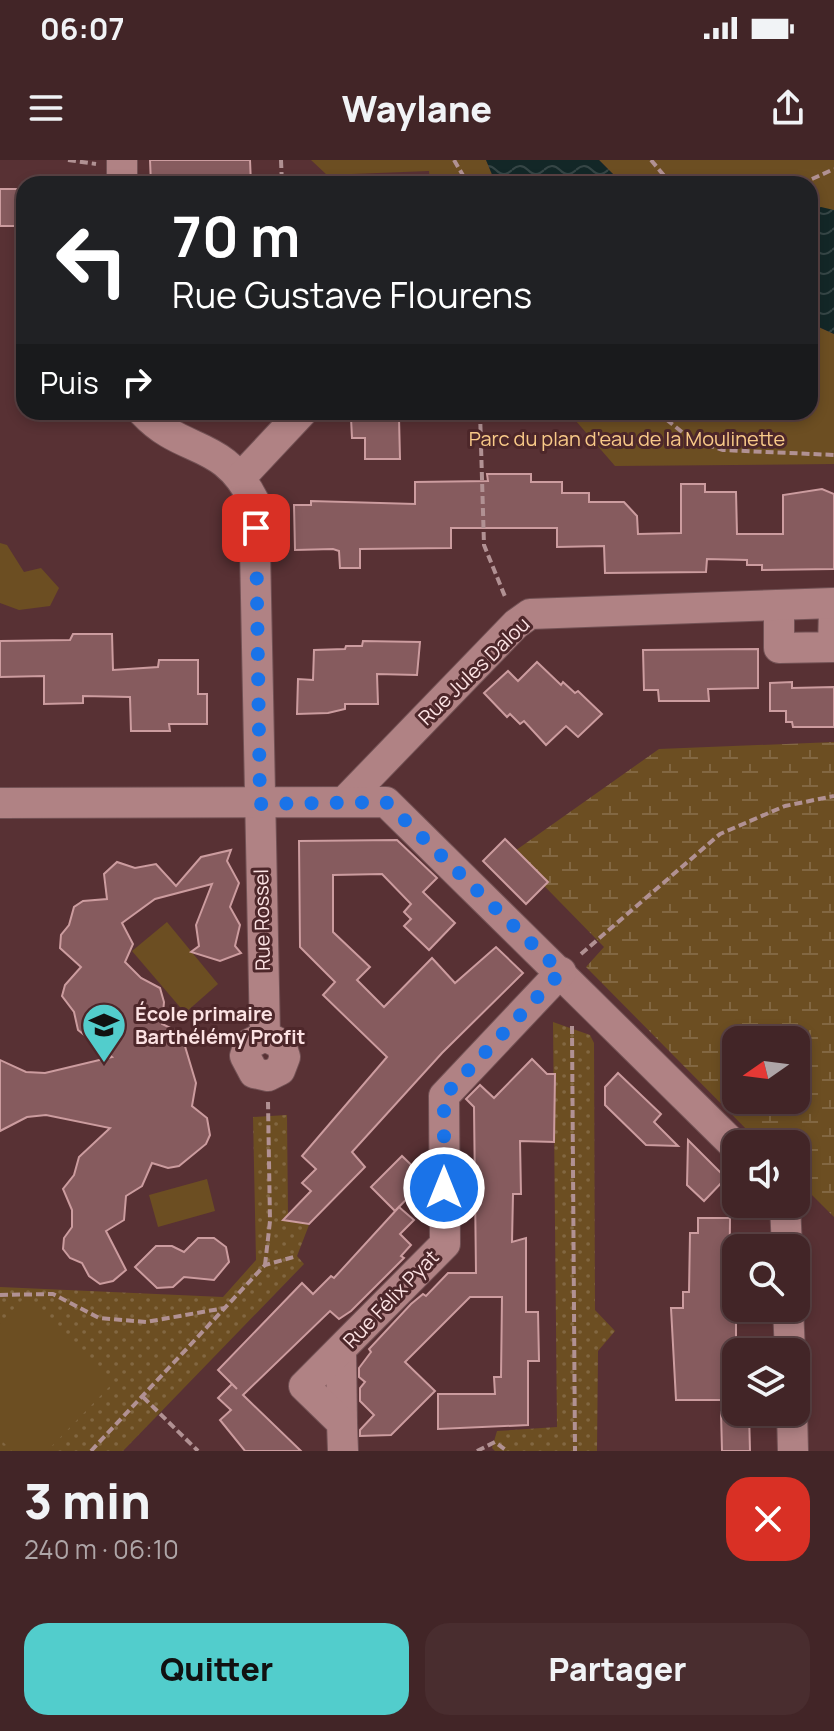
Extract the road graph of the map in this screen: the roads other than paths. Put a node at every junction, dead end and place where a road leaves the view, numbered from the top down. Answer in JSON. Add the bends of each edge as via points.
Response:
{"nodes":[{"id":1,"x":152,"y":420,"type":"edge"},
{"id":2,"x":294,"y":420,"type":"edge"},
{"id":3,"x":242,"y":476,"type":"junction"},
{"id":4,"x":779,"y":605,"type":"junction"},
{"id":5,"x":834,"y":606,"type":"edge"},
{"id":6,"x":344,"y":802,"type":"junction"},
{"id":7,"x":0,"y":803,"type":"edge"},
{"id":8,"x":260,"y":804,"type":"junction"},
{"id":9,"x":556,"y":978,"type":"junction"},
{"id":10,"x":268,"y":1076,"type":"road end"},
{"id":11,"x":722,"y":1134,"type":"edge"},
{"id":12,"x":792,"y":1426,"type":"edge"},
{"id":13,"x":342,"y":1437,"type":"edge"},
{"id":14,"x":793,"y":1451,"type":"edge"}],
"edges":[{"from":1,"to":3,"type":"street","via":[[167,433],[208,450]]},
{"from":2,"to":3,"type":"street"},
{"from":3,"to":8,"type":"street","name":"Rue Rossel","via":[[254,501],[258,555]]},
{"from":4,"to":5,"type":"street","name":"Rue Jules Dalou"},
{"from":4,"to":5,"type":"street","name":"Rue Jules Dalou","via":[[779,648],[833,647]]},
{"from":4,"to":6,"type":"street","name":"Rue Jules Dalou","via":[[539,612],[516,624]]},
{"from":6,"to":8,"type":"street"},
{"from":6,"to":9,"type":"street","via":[[386,802]]},
{"from":7,"to":8,"type":"street"},
{"from":8,"to":10,"type":"street","name":"Rue Rossel","via":[[265,1036],[253,1040],[245,1056],[254,1073]]},
{"from":9,"to":11,"type":"street"},
{"from":9,"to":13,"type":"street","name":"Rue Félix Pyat","via":[[444,1096],[445,1244],[304,1386]]},
{"from":12,"to":14,"type":"street"}]}
